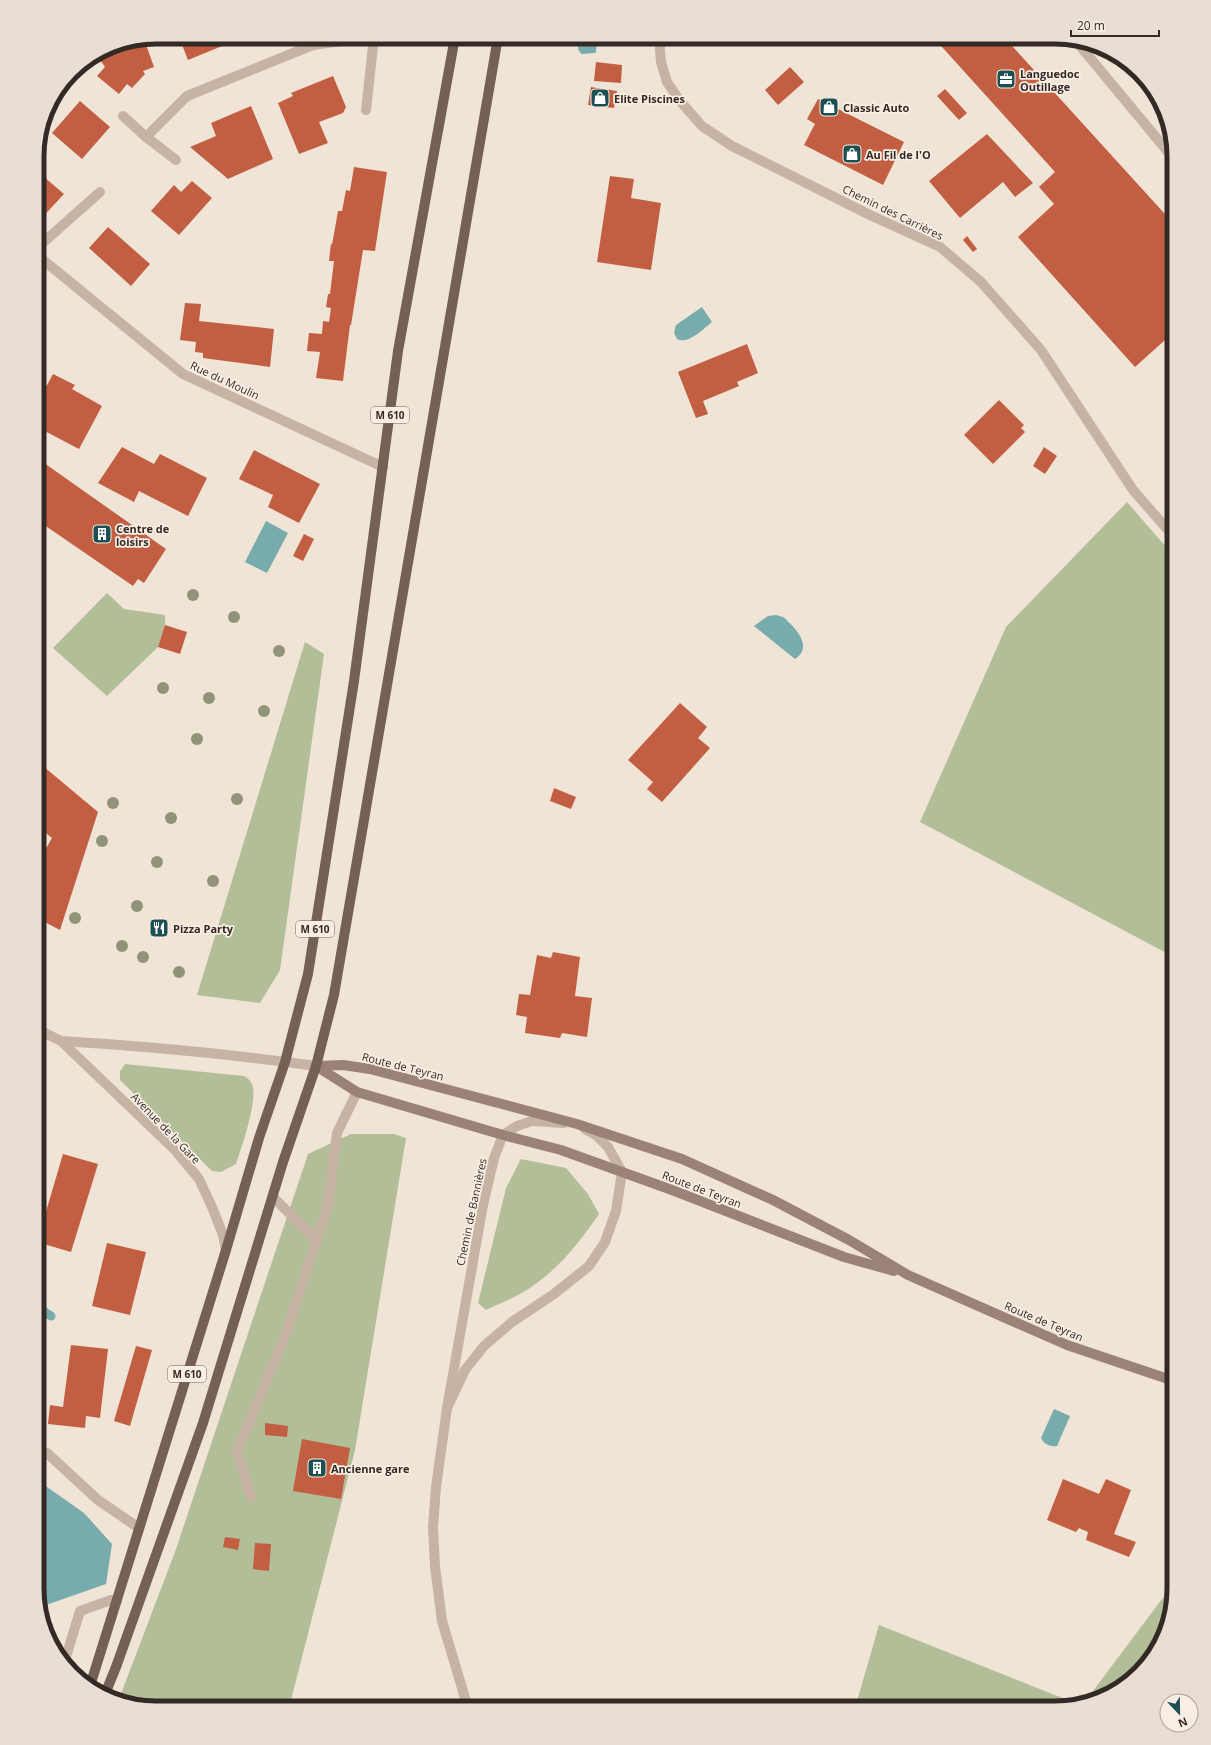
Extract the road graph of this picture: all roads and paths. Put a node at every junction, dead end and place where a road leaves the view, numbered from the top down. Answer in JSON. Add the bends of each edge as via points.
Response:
{"nodes":[{"id":1,"x":304,"y":44,"type":"edge"},
{"id":2,"x":372,"y":44,"type":"edge"},
{"id":3,"x":454,"y":44,"type":"edge"},
{"id":4,"x":497,"y":44,"type":"edge"},
{"id":5,"x":660,"y":44,"type":"edge"},
{"id":6,"x":1080,"y":47,"type":"edge"},
{"id":7,"x":366,"y":110,"type":"dead end"},
{"id":8,"x":123,"y":116,"type":"dead end"},
{"id":9,"x":146,"y":137,"type":"junction"},
{"id":10,"x":1167,"y":150,"type":"edge"},
{"id":11,"x":176,"y":160,"type":"dead end"},
{"id":12,"x":100,"y":192,"type":"dead end"},
{"id":13,"x":44,"y":242,"type":"edge"},
{"id":14,"x":44,"y":261,"type":"edge"},
{"id":15,"x":383,"y":467,"type":"junction"},
{"id":16,"x":1167,"y":529,"type":"edge"},
{"id":17,"x":44,"y":1032,"type":"edge"},
{"id":18,"x":61,"y":1041,"type":"junction"},
{"id":19,"x":285,"y":1062,"type":"junction"},
{"id":20,"x":316,"y":1066,"type":"junction"},
{"id":21,"x":357,"y":1092,"type":"junction"},
{"id":22,"x":577,"y":1124,"type":"junction"},
{"id":23,"x":503,"y":1135,"type":"junction"},
{"id":24,"x":622,"y":1172,"type":"junction"},
{"id":25,"x":273,"y":1197,"type":"junction"},
{"id":26,"x":316,"y":1240,"type":"junction"},
{"id":27,"x":226,"y":1250,"type":"junction"},
{"id":28,"x":908,"y":1275,"type":"junction"},
{"id":29,"x":1167,"y":1379,"type":"edge"},
{"id":30,"x":447,"y":1408,"type":"junction"},
{"id":31,"x":46,"y":1453,"type":"dead end"},
{"id":32,"x":252,"y":1497,"type":"dead end"},
{"id":33,"x":139,"y":1528,"type":"junction"},
{"id":34,"x":116,"y":1601,"type":"junction"},
{"id":35,"x":66,"y":1656,"type":"edge"},
{"id":36,"x":92,"y":1680,"type":"edge"},
{"id":37,"x":107,"y":1689,"type":"edge"},
{"id":38,"x":466,"y":1701,"type":"edge"}],
"edges":[{"from":1,"to":9,"type":"street","via":[[187,96]]},
{"from":2,"to":7,"type":"street"},
{"from":3,"to":15,"type":"main road","number":"M 610","via":[[398,351]]},
{"from":4,"to":20,"type":"main road","number":"M 610","via":[[335,987]]},
{"from":5,"to":16,"type":"street","name":"Chemin des Carrières","via":[[661,62],[667,82],[702,126],[732,146],[940,248],[981,282],[1041,350],[1133,490]]},
{"from":6,"to":10,"type":"street"},
{"from":8,"to":9,"type":"street"},
{"from":9,"to":11,"type":"street"},
{"from":12,"to":13,"type":"street"},
{"from":14,"to":15,"type":"street","name":"Rue du Moulin","via":[[183,374]]},
{"from":15,"to":19,"type":"main road","number":"M 610","via":[[336,802],[308,974]]},
{"from":17,"to":18,"type":"street","name":"Avenue de la Gare"},
{"from":18,"to":19,"type":"street","name":"Avenue de la Gare","via":[[148,1046]]},
{"from":18,"to":27,"type":"street","name":"Avenue de la Gare","via":[[176,1152],[199,1180],[217,1221]]},
{"from":19,"to":20,"type":"street","name":"Avenue de la Gare"},
{"from":19,"to":27,"type":"main road","number":"M 610","via":[[259,1138]]},
{"from":20,"to":21,"type":"street","name":"Route de Teyran"},
{"from":20,"to":22,"type":"street","name":"Route de Teyran","via":[[343,1065],[370,1069]]},
{"from":20,"to":25,"type":"main road","number":"M 610"},
{"from":21,"to":23,"type":"street","name":"Route de Teyran"},
{"from":21,"to":26,"type":"street","via":[[337,1133],[328,1205]]},
{"from":22,"to":23,"type":"street","via":[[532,1121],[517,1126]]},
{"from":22,"to":24,"type":"street","via":[[596,1135],[608,1147]]},
{"from":22,"to":28,"type":"street","name":"Route de Teyran","via":[[682,1159],[773,1200]]},
{"from":23,"to":24,"type":"street","name":"Route de Teyran","via":[[561,1150]]},
{"from":23,"to":30,"type":"street","name":"Chemin de Bannières","via":[[494,1158],[483,1205]]},
{"from":24,"to":28,"type":"street","name":"Route de Teyran","via":[[844,1257]]},
{"from":24,"to":30,"type":"street","name":"Chemin de Bannières","via":[[616,1211],[605,1242],[589,1266],[554,1294],[512,1322],[484,1346],[465,1370]]},
{"from":25,"to":26,"type":"street"},
{"from":25,"to":37,"type":"main road","number":"M 610","via":[[203,1423]]},
{"from":26,"to":32,"type":"street","via":[[286,1333],[237,1452]]},
{"from":27,"to":33,"type":"main road","number":"M 610"},
{"from":28,"to":29,"type":"street","name":"Route de Teyran","via":[[1068,1345]]},
{"from":30,"to":38,"type":"street","name":"Chemin de Bannières","via":[[435,1494],[435,1566],[442,1622]]},
{"from":31,"to":33,"type":"street","via":[[98,1500]]},
{"from":33,"to":34,"type":"main road","number":"M 610"},
{"from":34,"to":35,"type":"street","via":[[111,1600],[80,1611]]},
{"from":34,"to":36,"type":"main road","number":"M 610"}]}
